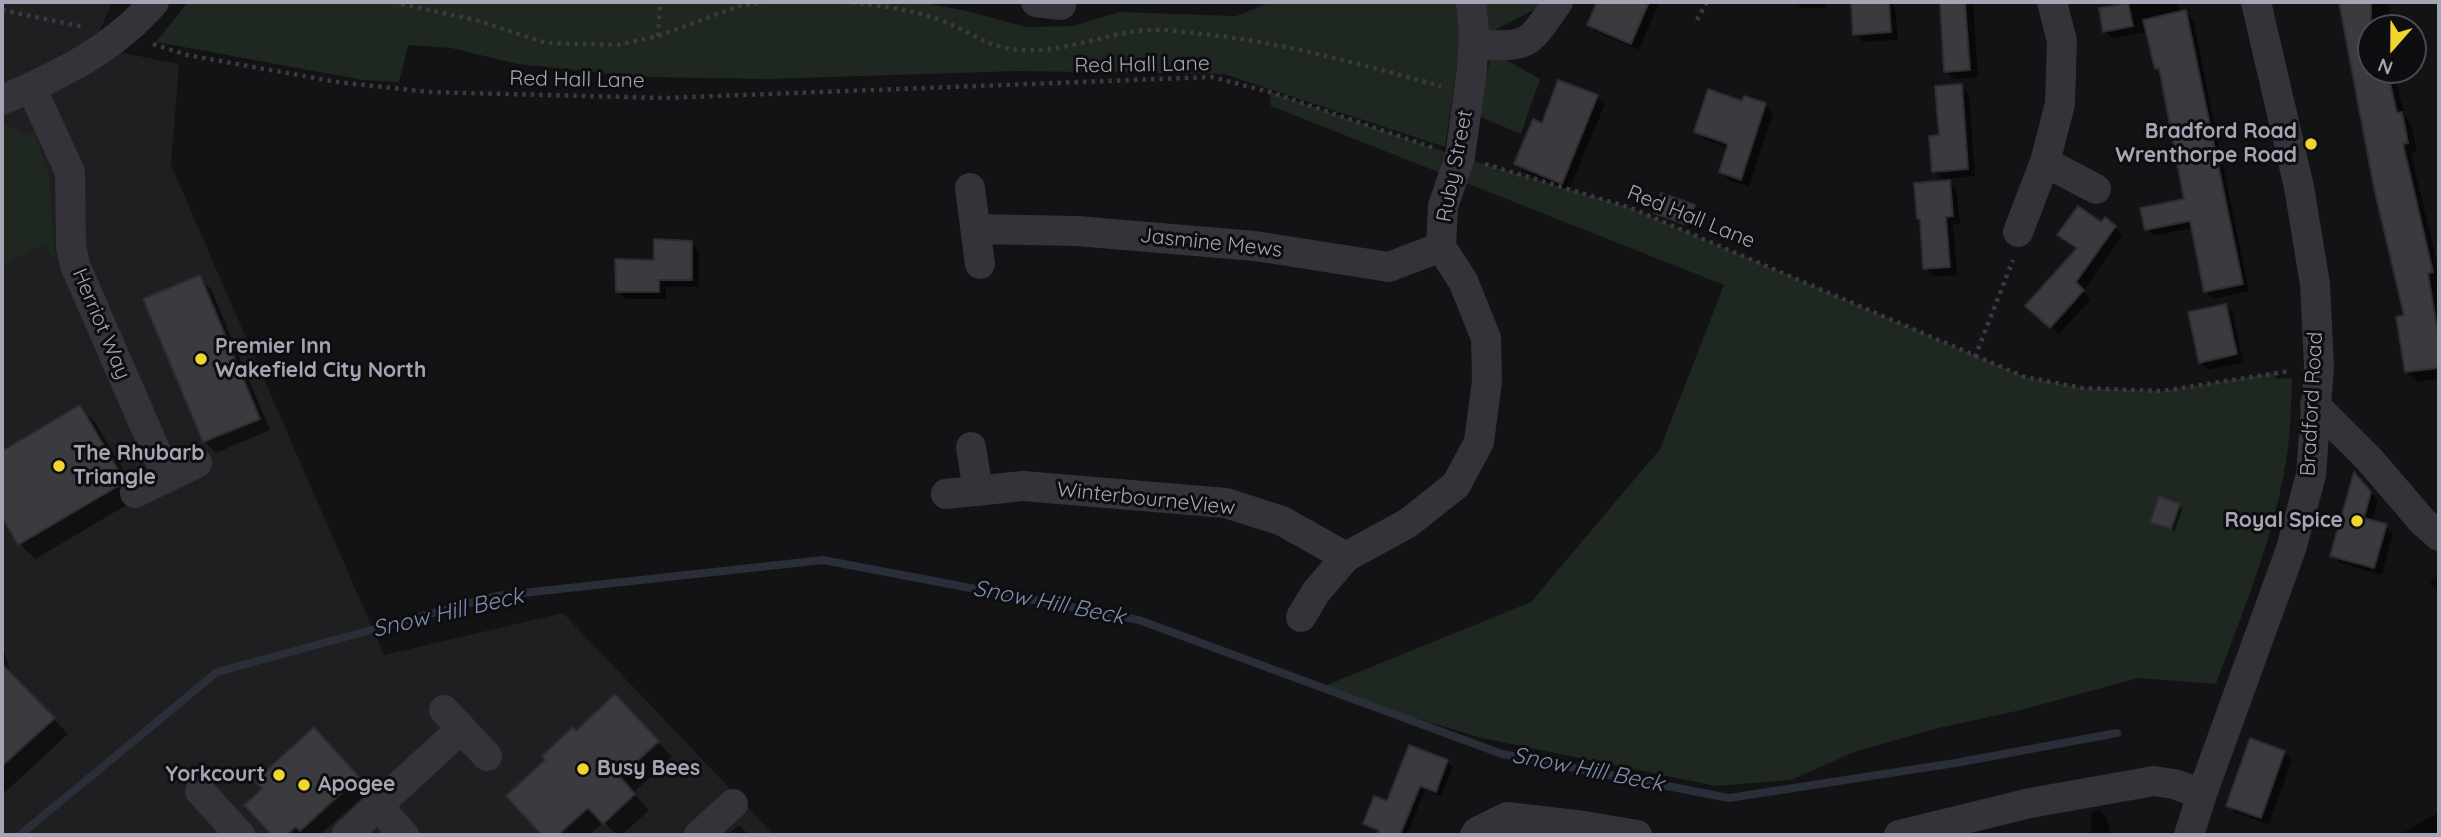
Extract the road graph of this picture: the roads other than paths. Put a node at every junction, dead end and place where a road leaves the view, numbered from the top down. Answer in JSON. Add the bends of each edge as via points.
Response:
{"nodes":[{"id":1,"x":154,"y":2,"type":"edge"},
{"id":2,"x":1471,"y":2,"type":"edge"},
{"id":3,"x":1558,"y":2,"type":"edge"},
{"id":4,"x":2052,"y":2,"type":"edge"},
{"id":5,"x":2256,"y":2,"type":"edge"},
{"id":6,"x":1474,"y":45,"type":"junction"},
{"id":7,"x":31,"y":88,"type":"junction"},
{"id":8,"x":2,"y":100,"type":"edge"},
{"id":9,"x":2045,"y":162,"type":"junction"},
{"id":10,"x":970,"y":188,"type":"dead end"},
{"id":11,"x":2096,"y":189,"type":"dead end"},
{"id":12,"x":976,"y":229,"type":"junction"},
{"id":13,"x":2018,"y":232,"type":"road end"},
{"id":14,"x":1441,"y":247,"type":"junction"},
{"id":15,"x":980,"y":264,"type":"dead end"},
{"id":16,"x":2315,"y":405,"type":"junction"},
{"id":17,"x":971,"y":447,"type":"dead end"},
{"id":18,"x":197,"y":463,"type":"dead end"},
{"id":19,"x":167,"y":477,"type":"junction"},
{"id":20,"x":978,"y":491,"type":"junction"},
{"id":21,"x":135,"y":493,"type":"dead end"},
{"id":22,"x":946,"y":494,"type":"dead end"},
{"id":23,"x":2439,"y":536,"type":"edge"},
{"id":24,"x":1346,"y":557,"type":"junction"},
{"id":25,"x":1301,"y":617,"type":"dead end"},
{"id":26,"x":487,"y":756,"type":"dead end"},
{"id":27,"x":200,"y":791,"type":"dead end"},
{"id":28,"x":2202,"y":794,"type":"junction"},
{"id":29,"x":733,"y":804,"type":"dead end"},
{"id":30,"x":378,"y":806,"type":"junction"},
{"id":31,"x":240,"y":835,"type":"edge"},
{"id":32,"x":346,"y":835,"type":"edge"},
{"id":33,"x":404,"y":835,"type":"edge"},
{"id":34,"x":699,"y":835,"type":"edge"},
{"id":35,"x":1475,"y":835,"type":"edge"},
{"id":36,"x":1637,"y":835,"type":"edge"},
{"id":37,"x":1900,"y":835,"type":"edge"},
{"id":38,"x":2189,"y":835,"type":"edge"}],
"edges":[{"from":1,"to":7,"type":"street","via":[[122,35]]},
{"from":2,"to":6,"type":"street","name":"Ruby Street"},
{"from":3,"to":6,"type":"street","via":[[1535,35],[1518,46]]},
{"from":4,"to":9,"type":"street","via":[[2062,41],[2060,104]]},
{"from":5,"to":16,"type":"street","name":"Bradford Road","via":[[2315,284],[2319,366]]},
{"from":6,"to":14,"type":"street","name":"Ruby Street","via":[[1460,157],[1443,206]]},
{"from":7,"to":8,"type":"street"},
{"from":7,"to":19,"type":"street","name":"Herriot Way","via":[[69,172],[75,265]]},
{"from":9,"to":11,"type":"street"},
{"from":9,"to":13,"type":"street"},
{"from":10,"to":12,"type":"street"},
{"from":12,"to":14,"type":"street","name":"Jasmine Mews","via":[[1077,231],[1255,246],[1389,267]]},
{"from":12,"to":15,"type":"street"},
{"from":14,"to":24,"type":"street","name":"Ruby Street","via":[[1463,281],[1486,338],[1487,382],[1479,442],[1455,485],[1408,523]]},
{"from":16,"to":23,"type":"street"},
{"from":16,"to":28,"type":"street","name":"Bradford Road","via":[[2311,475],[2291,549]]},
{"from":17,"to":20,"type":"street"},
{"from":18,"to":19,"type":"street"},
{"from":19,"to":21,"type":"street"},
{"from":20,"to":22,"type":"street","name":"WinterbourneView"},
{"from":20,"to":24,"type":"street","name":"WinterbourneView","via":[[1023,486],[1226,503],[1282,521]]},
{"from":24,"to":25,"type":"street","name":"Ruby Street"},
{"from":26,"to":30,"type":"street","via":[[453,720]]},
{"from":27,"to":31,"type":"street"},
{"from":28,"to":37,"type":"street","via":[[2154,781],[2030,803]]},
{"from":28,"to":38,"type":"street","name":"Bradford Road"},
{"from":29,"to":34,"type":"street"},
{"from":30,"to":32,"type":"street"},
{"from":30,"to":33,"type":"street"},
{"from":35,"to":36,"type":"street","via":[[1507,817]]}]}
